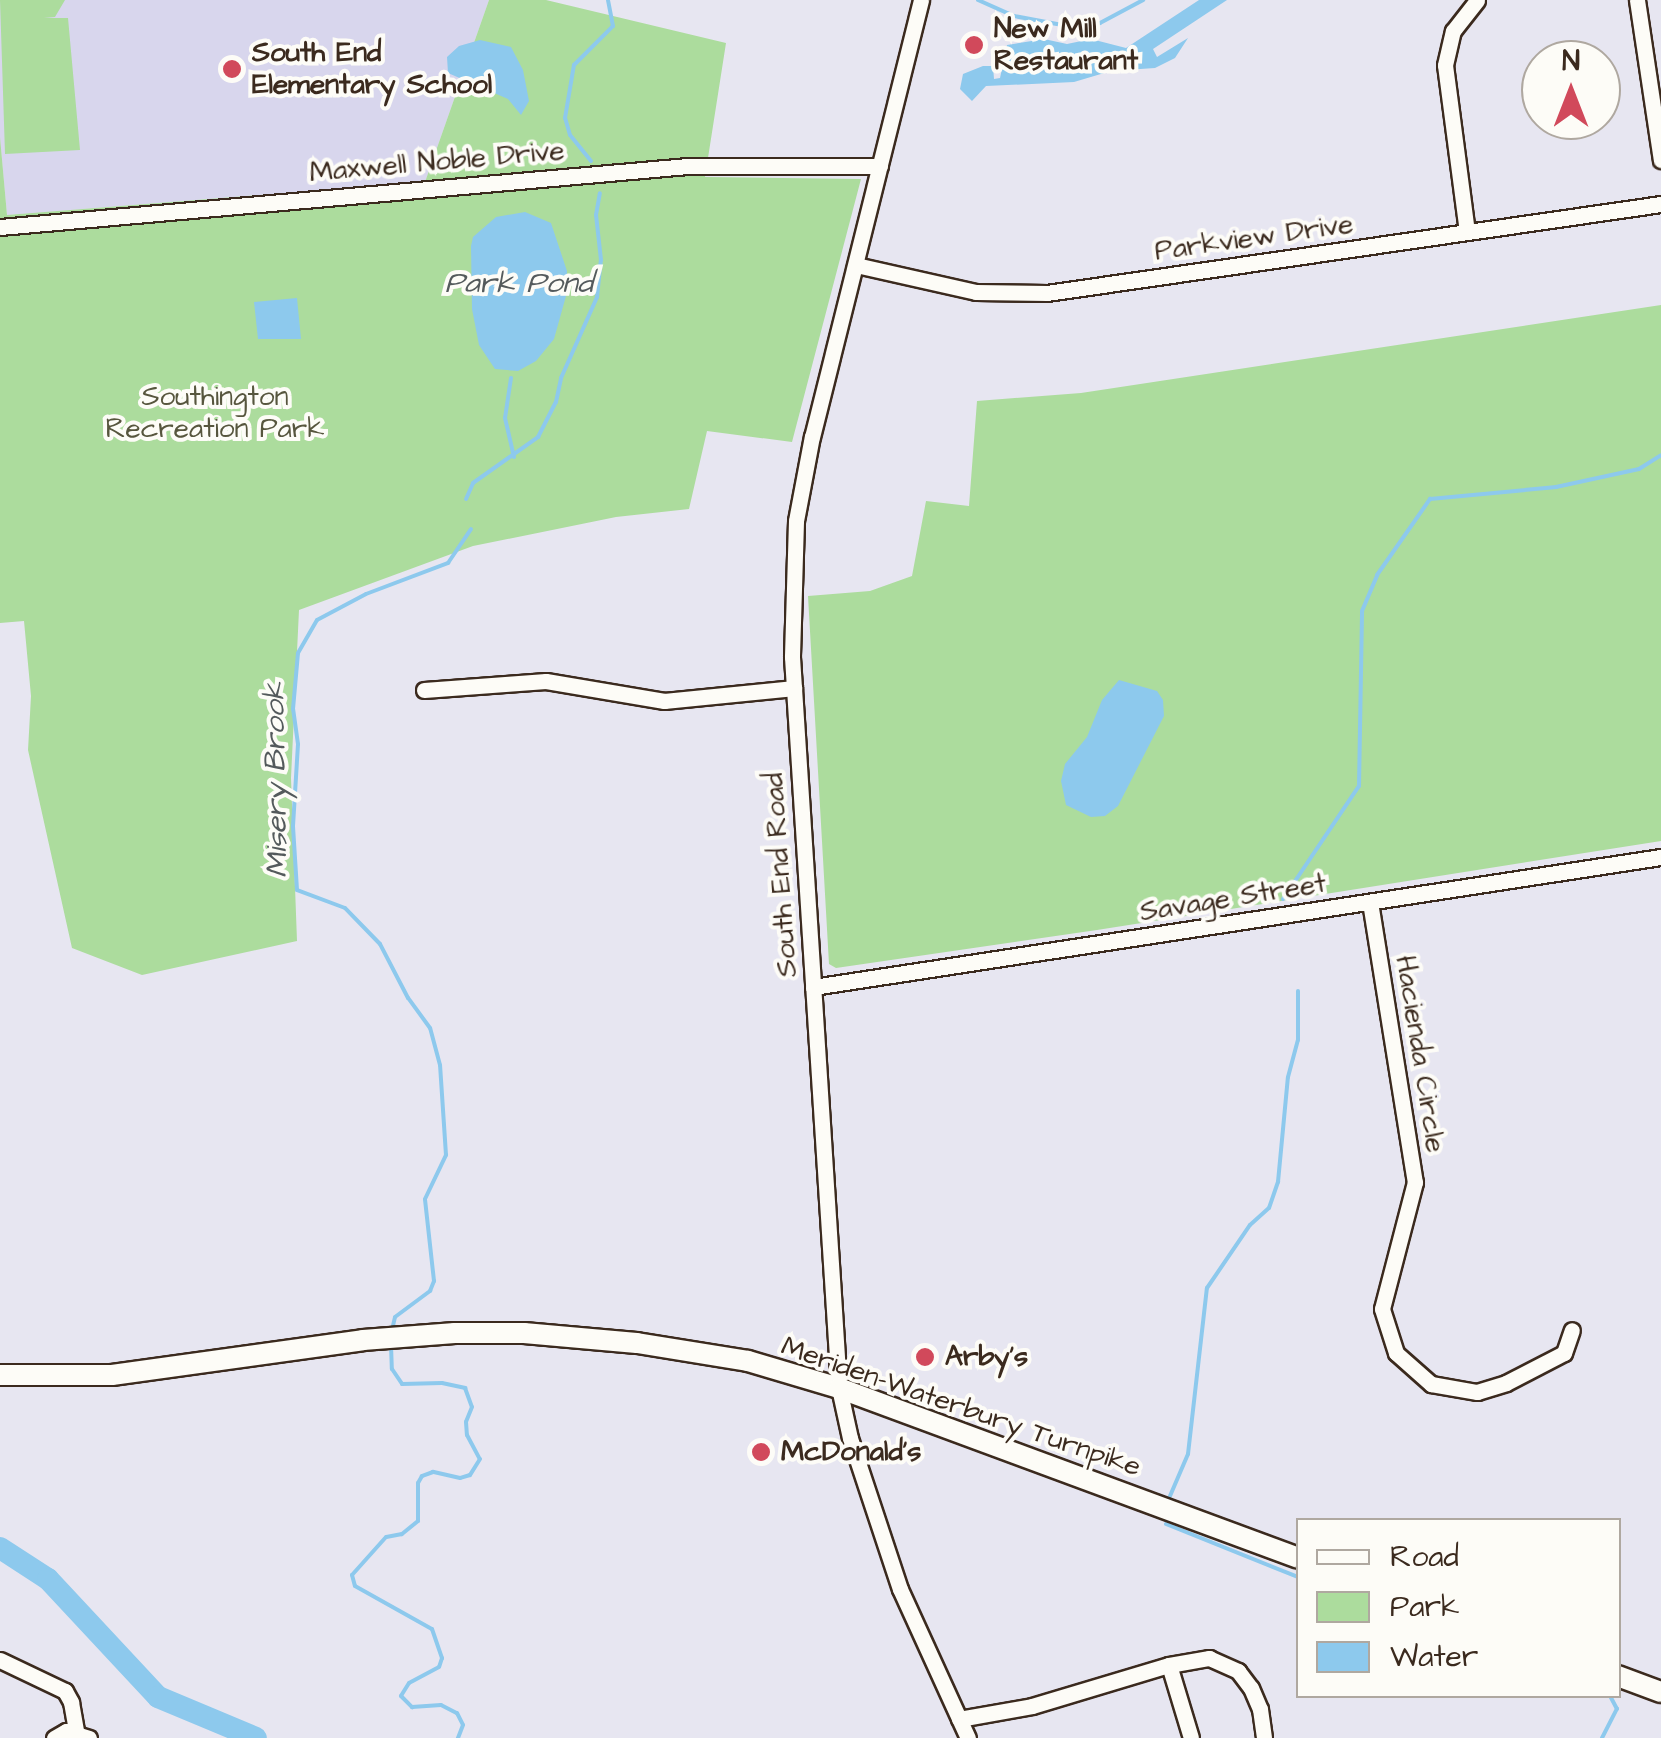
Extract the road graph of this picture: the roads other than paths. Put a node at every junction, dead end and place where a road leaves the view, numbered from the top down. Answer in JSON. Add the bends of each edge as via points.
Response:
{"nodes":[{"id":1,"x":921,"y":0,"type":"edge"},
{"id":2,"x":1477,"y":0,"type":"edge"},
{"id":3,"x":1638,"y":0,"type":"edge"},
{"id":4,"x":1661,"y":160,"type":"edge"},
{"id":5,"x":880,"y":166,"type":"junction"},
{"id":6,"x":1661,"y":204,"type":"edge"},
{"id":7,"x":0,"y":226,"type":"edge"},
{"id":8,"x":1466,"y":232,"type":"junction"},
{"id":9,"x":856,"y":265,"type":"junction"},
{"id":10,"x":794,"y":688,"type":"junction"},
{"id":11,"x":424,"y":690,"type":"dead end"},
{"id":12,"x":1661,"y":857,"type":"edge"},
{"id":13,"x":1370,"y":902,"type":"junction"},
{"id":14,"x":813,"y":987,"type":"junction"},
{"id":15,"x":1572,"y":1330,"type":"dead end"},
{"id":16,"x":0,"y":1375,"type":"edge"},
{"id":17,"x":839,"y":1388,"type":"junction"},
{"id":18,"x":1296,"y":1557,"type":"edge"},
{"id":19,"x":0,"y":1660,"type":"edge"},
{"id":20,"x":1169,"y":1665,"type":"junction"},
{"id":21,"x":1621,"y":1677,"type":"edge"},
{"id":22,"x":1661,"y":1692,"type":"edge"},
{"id":23,"x":959,"y":1719,"type":"junction"},
{"id":24,"x":82,"y":1735,"type":"edge"},
{"id":25,"x":54,"y":1738,"type":"edge"},
{"id":26,"x":968,"y":1738,"type":"edge"},
{"id":27,"x":1192,"y":1738,"type":"edge"},
{"id":28,"x":1264,"y":1738,"type":"edge"}],
"edges":[{"from":1,"to":5,"type":"street","name":"South End Road"},
{"from":2,"to":8,"type":"street","via":[[1453,32],[1445,65]]},
{"from":3,"to":4,"type":"street"},
{"from":5,"to":7,"type":"street","name":"Maxwell Noble Drive","via":[[687,166]]},
{"from":5,"to":9,"type":"street","name":"South End Road"},
{"from":6,"to":8,"type":"street","name":"Parkview Drive"},
{"from":8,"to":9,"type":"street","name":"Parkview Drive","via":[[1013,295]]},
{"from":9,"to":10,"type":"street","name":"South End Road","via":[[796,521]]},
{"from":10,"to":11,"type":"street","via":[[664,700],[546,681]]},
{"from":10,"to":14,"type":"street","name":"South End Road"},
{"from":12,"to":13,"type":"street","name":"Savage Street"},
{"from":13,"to":14,"type":"street","name":"Savage Street"},
{"from":13,"to":15,"type":"street","name":"Hacienda Circle","via":[[1415,1182],[1382,1309],[1396,1353],[1430,1384],[1477,1392],[1564,1353]]},
{"from":14,"to":17,"type":"street","name":"South End Road"},
{"from":16,"to":17,"type":"main road","name":"Meriden-Waterbury Turnpike","via":[[112,1375],[392,1337],[524,1333],[748,1361]]},
{"from":17,"to":18,"type":"main road","name":"Meriden-Waterbury Turnpike"},
{"from":17,"to":23,"type":"street","name":"South End Road","via":[[900,1590]]},
{"from":19,"to":24,"type":"street","via":[[64,1691]]},
{"from":20,"to":23,"type":"street","via":[[1081,1694]]},
{"from":20,"to":27,"type":"street"},
{"from":20,"to":28,"type":"street","via":[[1208,1658],[1238,1672],[1260,1709]]},
{"from":21,"to":22,"type":"main road"},
{"from":23,"to":26,"type":"street","name":"South End Road"},
{"from":24,"to":25,"type":"street"}]}
